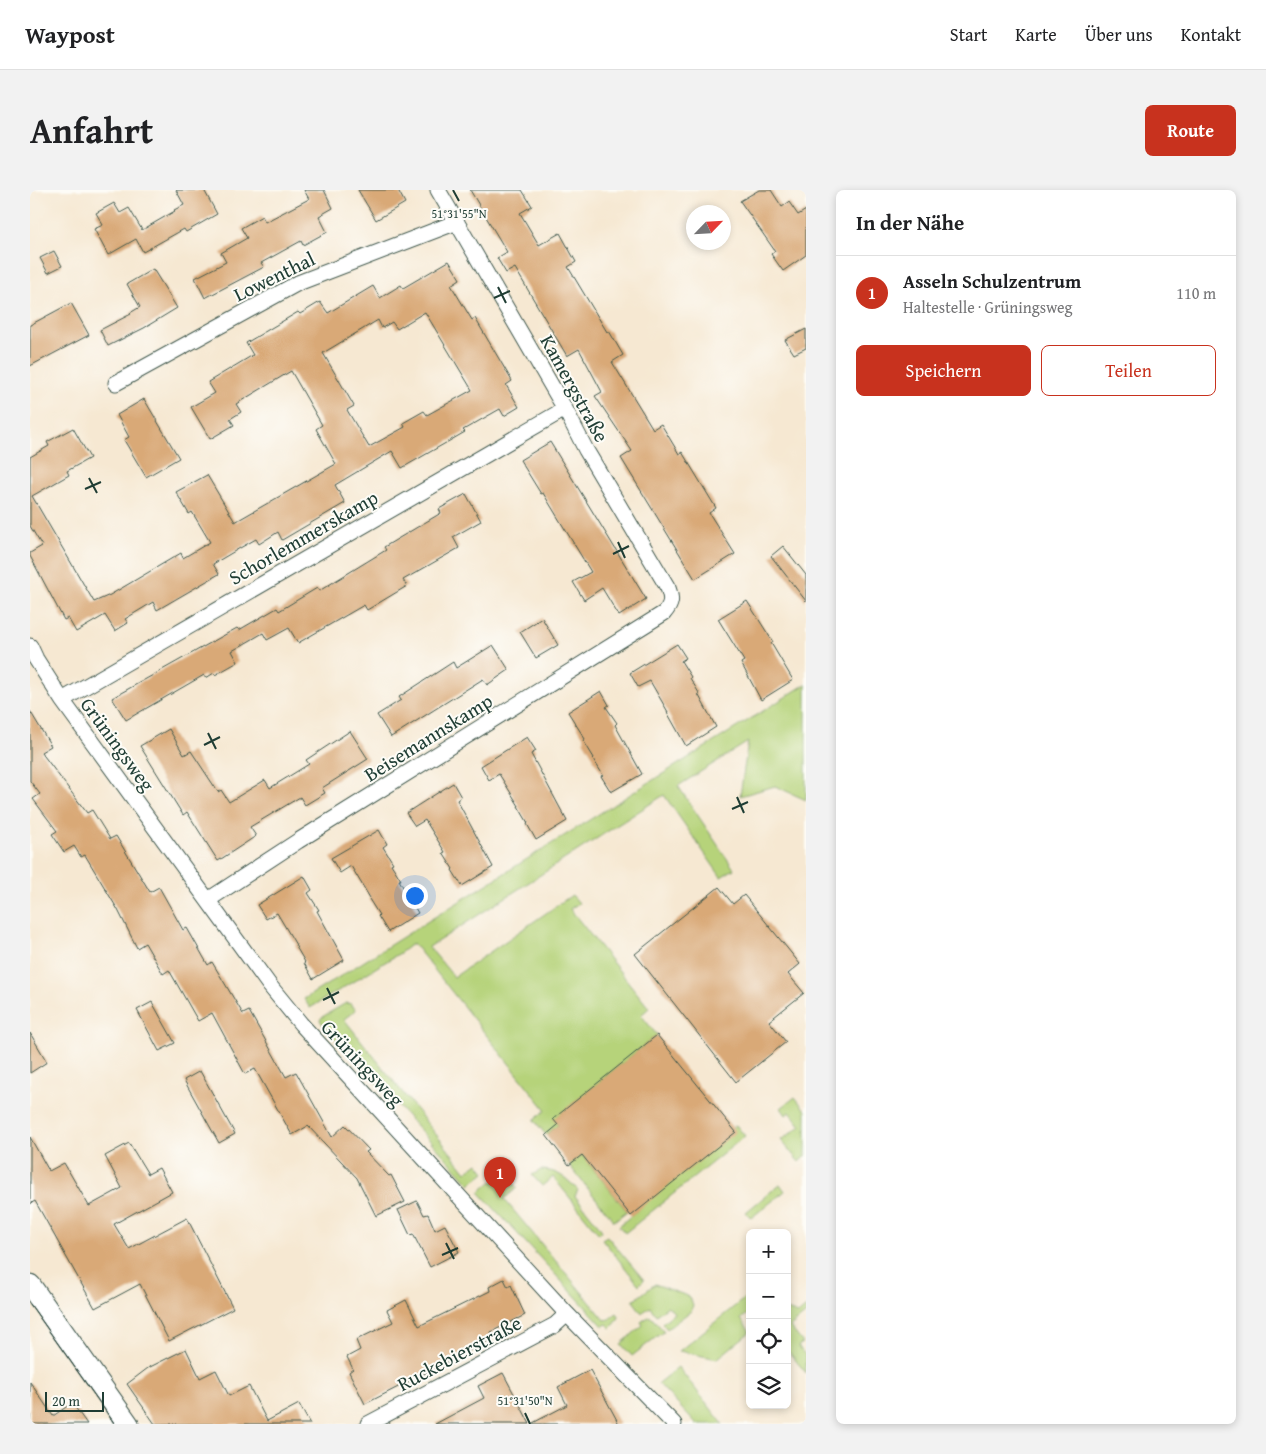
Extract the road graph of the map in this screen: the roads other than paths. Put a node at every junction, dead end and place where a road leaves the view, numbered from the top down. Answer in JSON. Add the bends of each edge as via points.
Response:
{"nodes":[{"id":1,"x":438,"y":190,"type":"edge"},
{"id":2,"x":458,"y":222,"type":"junction"},
{"id":3,"x":116,"y":383,"type":"dead end"},
{"id":4,"x":565,"y":409,"type":"junction"},
{"id":5,"x":669,"y":607,"type":"joint"},
{"id":6,"x":30,"y":646,"type":"edge"},
{"id":7,"x":62,"y":700,"type":"junction"},
{"id":8,"x":208,"y":900,"type":"junction"},
{"id":9,"x":30,"y":1285,"type":"edge"},
{"id":10,"x":567,"y":1314,"type":"junction"},
{"id":11,"x":128,"y":1424,"type":"edge"},
{"id":12,"x":368,"y":1424,"type":"edge"},
{"id":13,"x":674,"y":1424,"type":"edge"}],
"edges":[{"from":1,"to":2,"type":"street","name":"Kamergstraße"},
{"from":2,"to":3,"type":"street","name":"Lowenthal","via":[[298,283]]},
{"from":2,"to":4,"type":"street","name":"Kamergstraße"},
{"from":4,"to":5,"type":"street","name":"Kamergstraße","via":[[668,588],[672,599]]},
{"from":4,"to":7,"type":"street","name":"Schorlemmerskamp"},
{"from":5,"to":8,"type":"street","name":"Beisemannskamp"},
{"from":6,"to":7,"type":"street","name":"Grüningsweg"},
{"from":7,"to":8,"type":"street","name":"Grüningsweg"},
{"from":8,"to":10,"type":"street","name":"Grüningsweg","via":[[301,1024]]},
{"from":9,"to":11,"type":"main road"},
{"from":10,"to":12,"type":"street","name":"Ruckebierstraße","via":[[555,1325]]},
{"from":10,"to":13,"type":"street","name":"Grüningsweg"}]}
